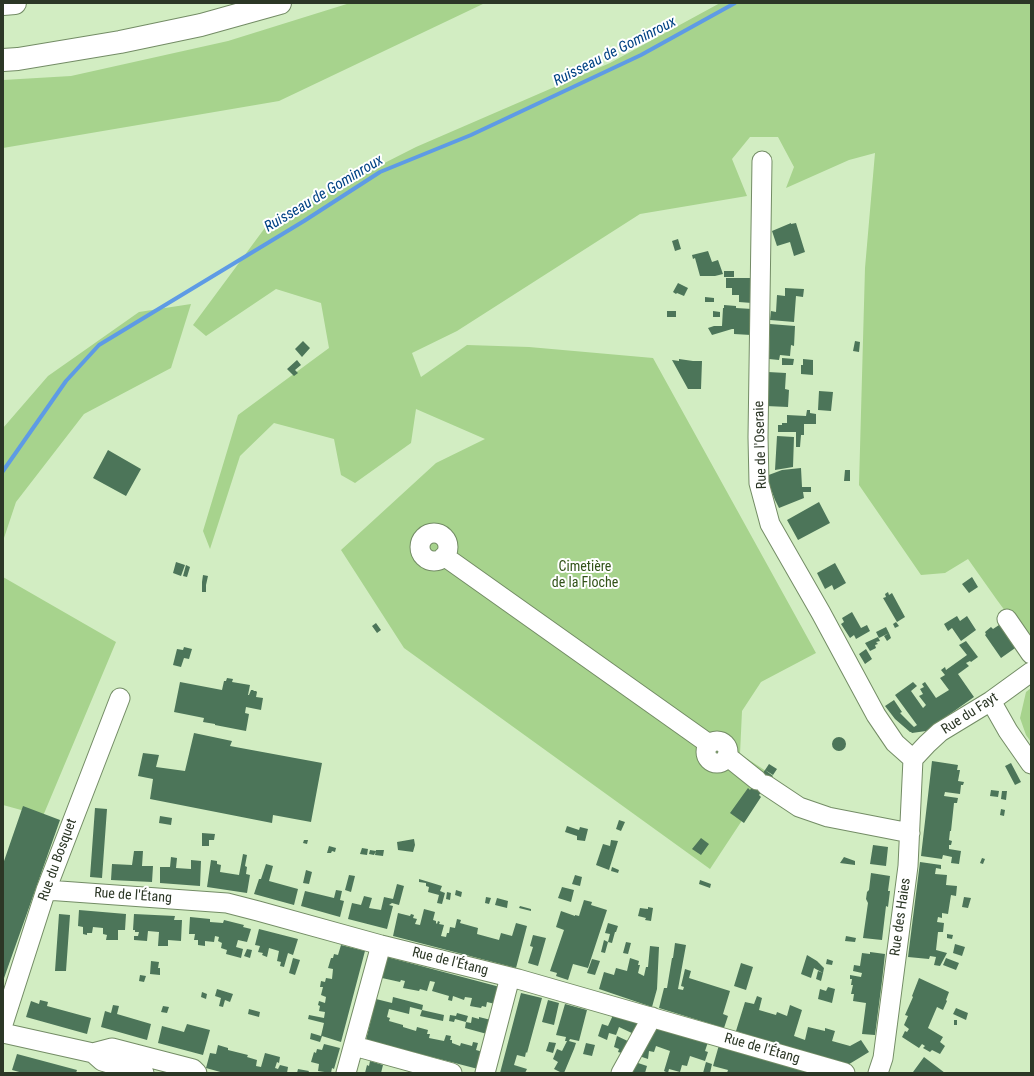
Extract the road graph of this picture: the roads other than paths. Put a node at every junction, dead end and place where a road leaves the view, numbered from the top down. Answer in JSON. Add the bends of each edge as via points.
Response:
{"nodes":[{"id":1,"x":15,"y":3,"type":"edge"},
{"id":2,"x":280,"y":3,"type":"edge"},
{"id":3,"x":3,"y":4,"type":"edge"},
{"id":4,"x":3,"y":60,"type":"edge"},
{"id":5,"x":762,"y":161,"type":"dead end"},
{"id":6,"x":444,"y":556,"type":"dead end"},
{"id":7,"x":1007,"y":619,"type":"dead end"},
{"id":8,"x":1031,"y":654,"type":"edge"},
{"id":9,"x":1031,"y":672,"type":"edge"},
{"id":10,"x":120,"y":698,"type":"dead end"},
{"id":11,"x":991,"y":701,"type":"junction"},
{"id":12,"x":913,"y":759,"type":"junction"},
{"id":13,"x":1031,"y":764,"type":"edge"},
{"id":14,"x":910,"y":833,"type":"junction"},
{"id":15,"x":46,"y":890,"type":"junction"},
{"id":16,"x":381,"y":945,"type":"junction"},
{"id":17,"x":510,"y":977,"type":"junction"},
{"id":18,"x":652,"y":1017,"type":"junction"},
{"id":19,"x":3,"y":1024,"type":"edge"},
{"id":20,"x":3,"y":1033,"type":"edge"},
{"id":21,"x":354,"y":1046,"type":"junction"},
{"id":22,"x":93,"y":1053,"type":"junction"},
{"id":23,"x":144,"y":1073,"type":"edge"},
{"id":24,"x":197,"y":1073,"type":"edge"},
{"id":25,"x":346,"y":1073,"type":"edge"},
{"id":26,"x":452,"y":1073,"type":"edge"},
{"id":27,"x":485,"y":1073,"type":"edge"},
{"id":28,"x":621,"y":1073,"type":"edge"},
{"id":29,"x":845,"y":1073,"type":"edge"},
{"id":30,"x":878,"y":1073,"type":"edge"}],
"edges":[{"from":1,"to":3,"type":"highway"},
{"from":2,"to":4,"type":"highway","via":[[201,25],[128,40]]},
{"from":5,"to":12,"type":"street","name":"Rue de l'Oseraie","via":[[759,483],[770,524],[876,715],[895,743]]},
{"from":6,"to":14,"type":"street","via":[[709,744],[717,740],[722,741],[728,748],[727,756],[799,807],[828,817]]},
{"from":7,"to":8,"type":"street"},
{"from":9,"to":11,"type":"street","name":"Rue du Fayt"},
{"from":10,"to":15,"type":"street","name":"Rue du Bosquet"},
{"from":11,"to":12,"type":"street","name":"Rue du Fayt","via":[[940,732]]},
{"from":11,"to":13,"type":"street"},
{"from":12,"to":14,"type":"street","name":"Rue des Haies"},
{"from":14,"to":30,"type":"street","name":"Rue des Haies","via":[[903,904]]},
{"from":15,"to":16,"type":"street","name":"Rue de l'Étang","via":[[227,903]]},
{"from":15,"to":19,"type":"street","name":"Rue du Bosquet"},
{"from":16,"to":17,"type":"street","name":"Rue de l'Étang"},
{"from":16,"to":21,"type":"street"},
{"from":17,"to":18,"type":"street","name":"Rue de l'Étang"},
{"from":17,"to":27,"type":"street"},
{"from":18,"to":28,"type":"street"},
{"from":18,"to":29,"type":"street","name":"Rue de l'Étang"},
{"from":20,"to":22,"type":"street"},
{"from":21,"to":25,"type":"street"},
{"from":21,"to":26,"type":"street"},
{"from":22,"to":23,"type":"street","via":[[102,1061]]},
{"from":22,"to":24,"type":"street","via":[[112,1048],[193,1069]]}]}
